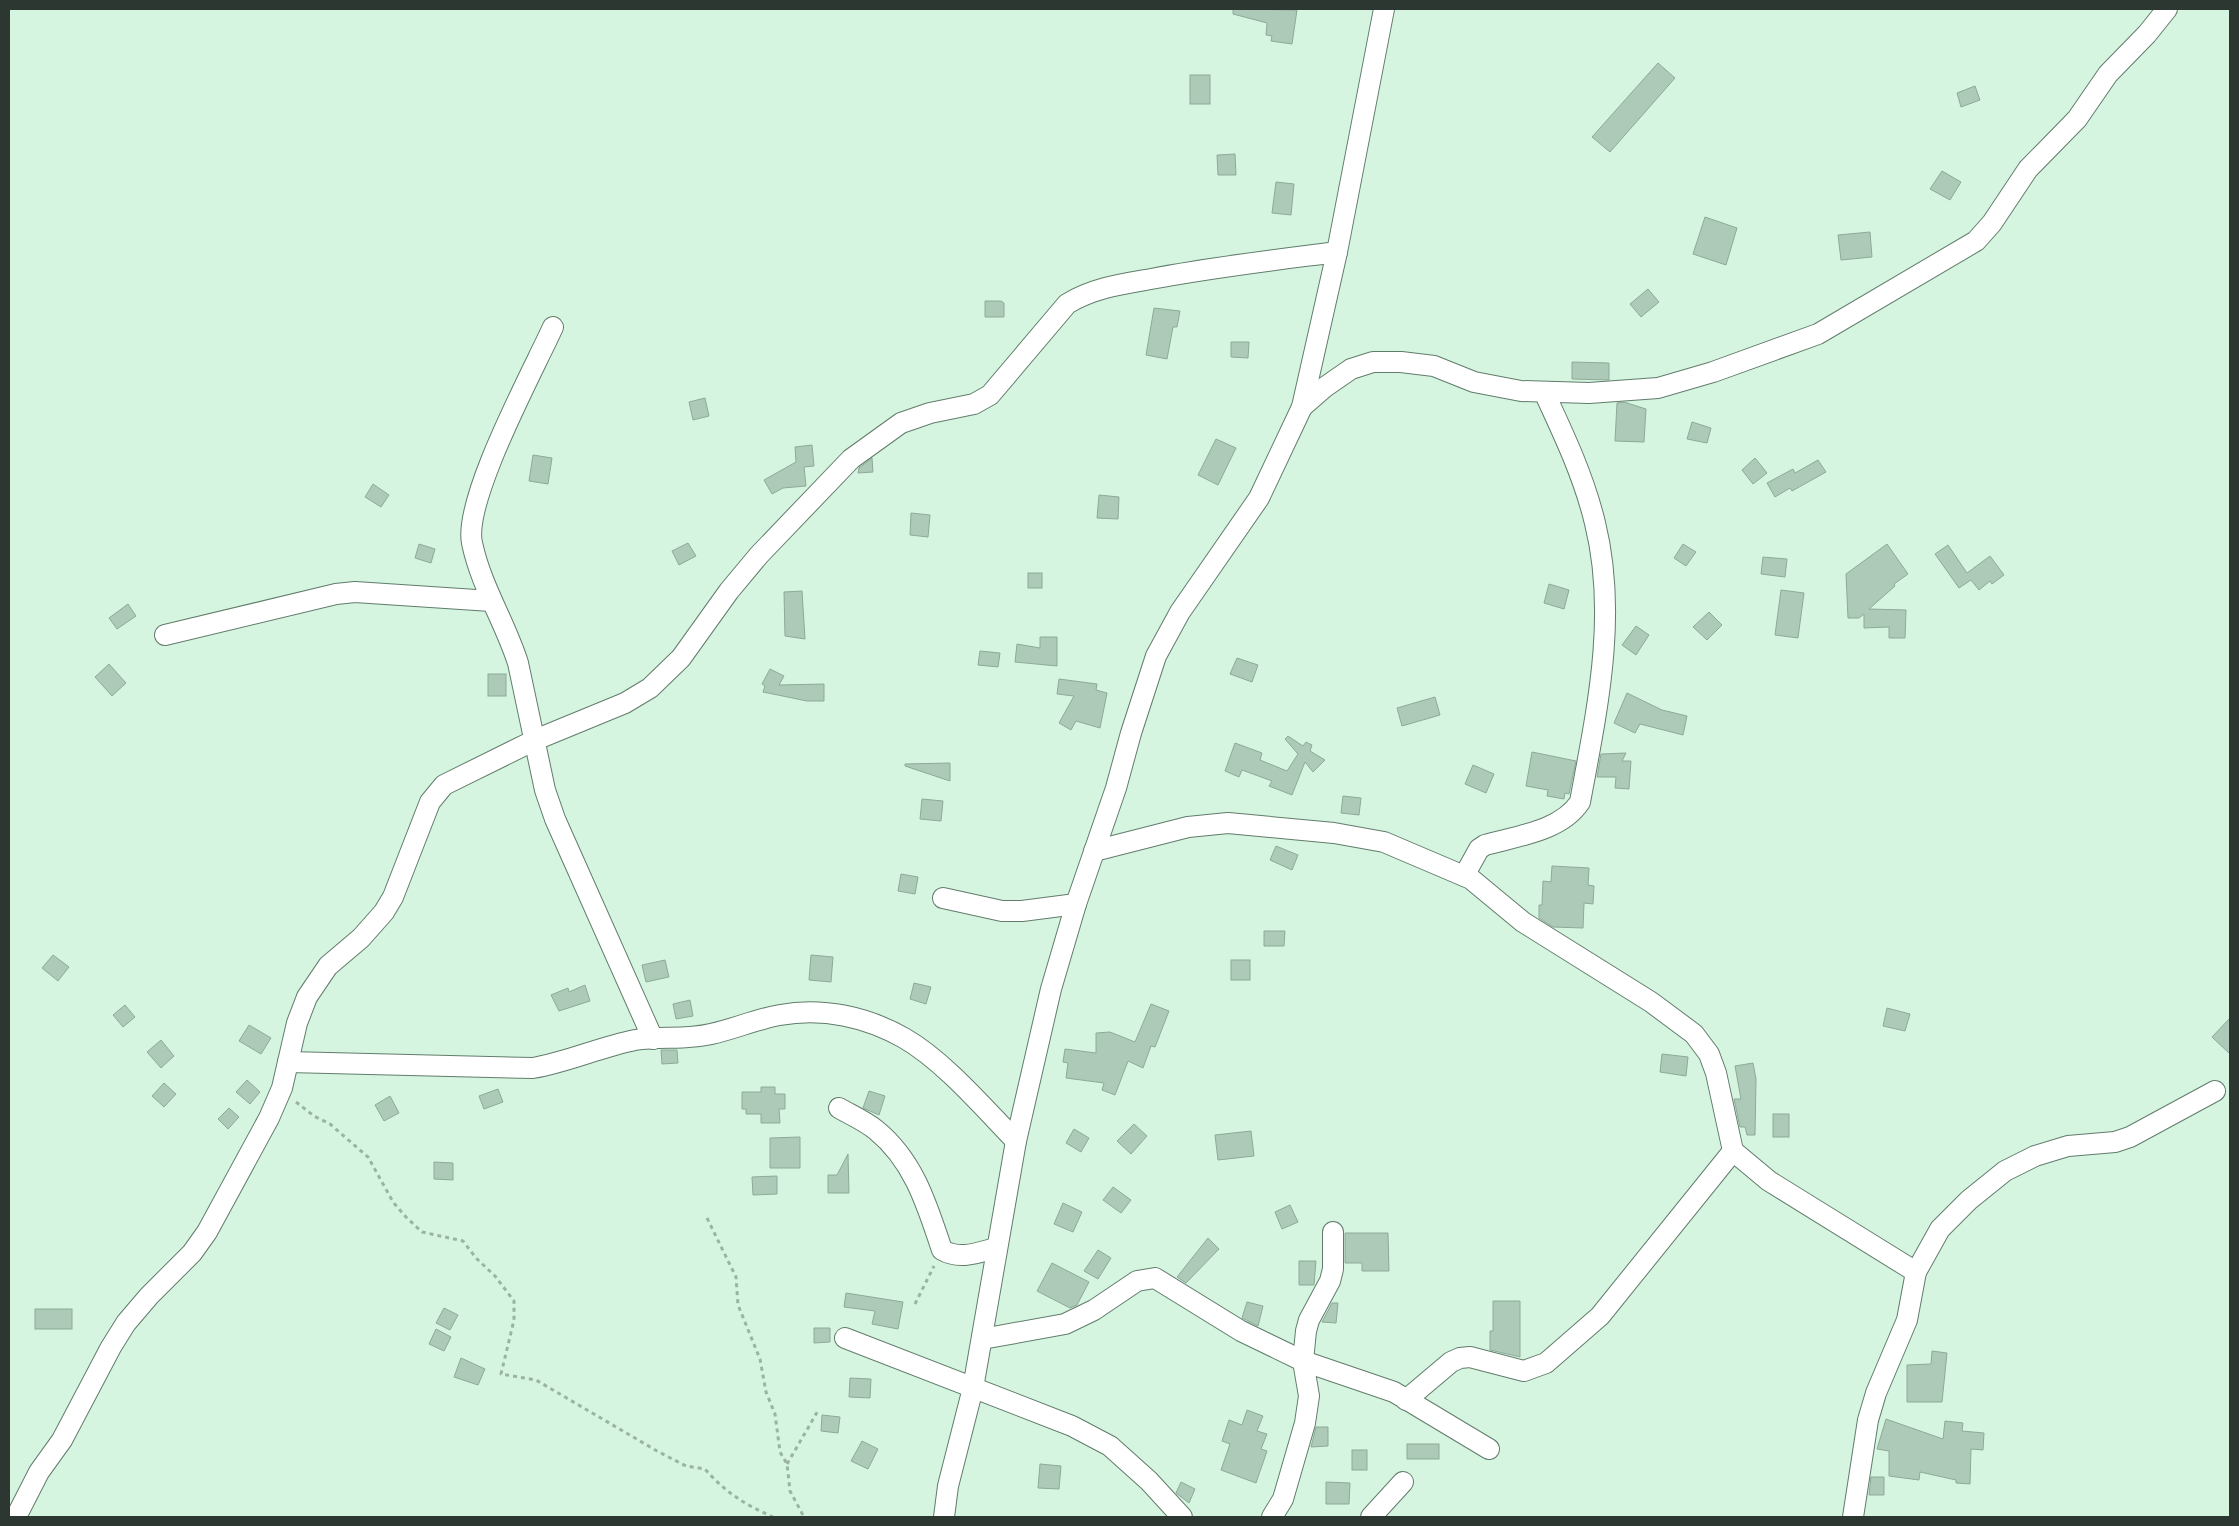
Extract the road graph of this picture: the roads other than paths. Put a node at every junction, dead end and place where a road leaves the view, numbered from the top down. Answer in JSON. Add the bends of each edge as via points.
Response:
{"nodes":[{"id":1,"x":1384,"y":9,"type":"edge"},
{"id":2,"x":2167,"y":9,"type":"edge"},
{"id":3,"x":1337,"y":252,"type":"junction"},
{"id":4,"x":553,"y":327,"type":"dead end"},
{"id":5,"x":1544,"y":392,"type":"junction"},
{"id":6,"x":1302,"y":407,"type":"junction"},
{"id":7,"x":491,"y":601,"type":"junction"},
{"id":8,"x":165,"y":635,"type":"dead end"},
{"id":9,"x":535,"y":740,"type":"junction"},
{"id":10,"x":1094,"y":851,"type":"junction"},
{"id":11,"x":1464,"y":876,"type":"junction"},
{"id":12,"x":943,"y":898,"type":"dead end"},
{"id":13,"x":1076,"y":904,"type":"junction"},
{"id":14,"x":653,"y":1039,"type":"junction"},
{"id":15,"x":288,"y":1062,"type":"junction"},
{"id":16,"x":2215,"y":1091,"type":"dead end"},
{"id":17,"x":839,"y":1108,"type":"dead end"},
{"id":18,"x":1016,"y":1141,"type":"junction"},
{"id":19,"x":1733,"y":1151,"type":"junction"},
{"id":20,"x":1333,"y":1232,"type":"dead end"},
{"id":21,"x":996,"y":1248,"type":"junction"},
{"id":22,"x":1916,"y":1272,"type":"junction"},
{"id":23,"x":845,"y":1338,"type":"dead end"},
{"id":24,"x":982,"y":1339,"type":"junction"},
{"id":25,"x":1303,"y":1361,"type":"junction"},
{"id":26,"x":973,"y":1388,"type":"junction"},
{"id":27,"x":1406,"y":1400,"type":"junction"},
{"id":28,"x":1489,"y":1449,"type":"dead end"},
{"id":29,"x":1403,"y":1482,"type":"dead end"},
{"id":30,"x":16,"y":1517,"type":"edge"},
{"id":31,"x":944,"y":1517,"type":"edge"},
{"id":32,"x":1182,"y":1517,"type":"edge"},
{"id":33,"x":1272,"y":1517,"type":"edge"},
{"id":34,"x":1371,"y":1517,"type":"edge"},
{"id":35,"x":1853,"y":1517,"type":"edge"}],
"edges":[{"from":1,"to":3,"type":"street"},
{"from":2,"to":5,"type":"street","via":[[2108,74],[2077,119],[2028,169],[1983,234],[1961,251],[1825,330],[1713,372],[1658,388],[1589,393]]},
{"from":3,"to":6,"type":"street"},
{"from":3,"to":9,"type":"street","via":[[1202,269],[1080,296],[1067,304],[990,395],[974,404],[901,423],[851,459],[759,555],[681,658],[650,688],[625,703]]},
{"from":4,"to":7,"type":"street","via":[[500,441],[470,524],[483,582]]},
{"from":5,"to":6,"type":"street","via":[[1474,382],[1434,366],[1373,362],[1352,369]]},
{"from":5,"to":11,"type":"street","via":[[1577,464],[1599,542],[1606,610],[1601,683],[1580,802],[1574,811],[1568,818],[1542,829],[1485,845],[1479,849]]},
{"from":6,"to":10,"type":"street","via":[[1259,498],[1180,612],[1156,656]]},
{"from":7,"to":8,"type":"street","via":[[355,592]]},
{"from":7,"to":9,"type":"street","via":[[512,643]]},
{"from":9,"to":14,"type":"street","via":[[545,790],[555,819]]},
{"from":9,"to":15,"type":"street","via":[[444,785],[430,802],[384,912],[361,938],[328,966],[307,997]]},
{"from":10,"to":11,"type":"street","via":[[1188,827],[1228,823],[1334,833],[1384,842]]},
{"from":10,"to":13,"type":"street"},
{"from":11,"to":19,"type":"street","via":[[1522,922],[1651,1002],[1694,1034],[1709,1054],[1716,1073]]},
{"from":12,"to":13,"type":"street","via":[[1002,911]]},
{"from":13,"to":18,"type":"street","via":[[1051,989]]},
{"from":14,"to":15,"type":"street","via":[[636,1040],[558,1064],[533,1068]]},
{"from":14,"to":18,"type":"street","via":[[692,1038],[780,1015],[837,1013],[878,1025],[906,1039],[954,1077]]},
{"from":15,"to":30,"type":"street","via":[[282,1088],[269,1118],[207,1232],[192,1253],[126,1323]]},
{"from":16,"to":22,"type":"street","via":[[2130,1137],[2115,1142],[2068,1146],[2035,1156],[2005,1171],[1940,1229]]},
{"from":17,"to":21,"type":"street","via":[[874,1128],[889,1141],[912,1171],[942,1250],[951,1255],[967,1255]]},
{"from":18,"to":21,"type":"street"},
{"from":19,"to":22,"type":"street","via":[[1769,1181]]},
{"from":19,"to":27,"type":"street","via":[[1600,1316],[1546,1363],[1524,1371],[1470,1357],[1460,1358]]},
{"from":20,"to":25,"type":"street","via":[[1333,1269],[1325,1294],[1309,1320]]},
{"from":21,"to":24,"type":"street"},
{"from":22,"to":35,"type":"street","via":[[1907,1320],[1868,1420]]},
{"from":23,"to":26,"type":"street"},
{"from":24,"to":25,"type":"street","via":[[1064,1324],[1094,1310],[1137,1281],[1155,1278],[1241,1331]]},
{"from":24,"to":26,"type":"street"},
{"from":25,"to":27,"type":"street","via":[[1364,1380]]},
{"from":25,"to":33,"type":"street","via":[[1308,1396],[1305,1423],[1283,1499]]},
{"from":26,"to":31,"type":"street","via":[[948,1486]]},
{"from":26,"to":32,"type":"street","via":[[1072,1426],[1110,1446]]},
{"from":27,"to":28,"type":"street"},
{"from":29,"to":34,"type":"street"}]}
